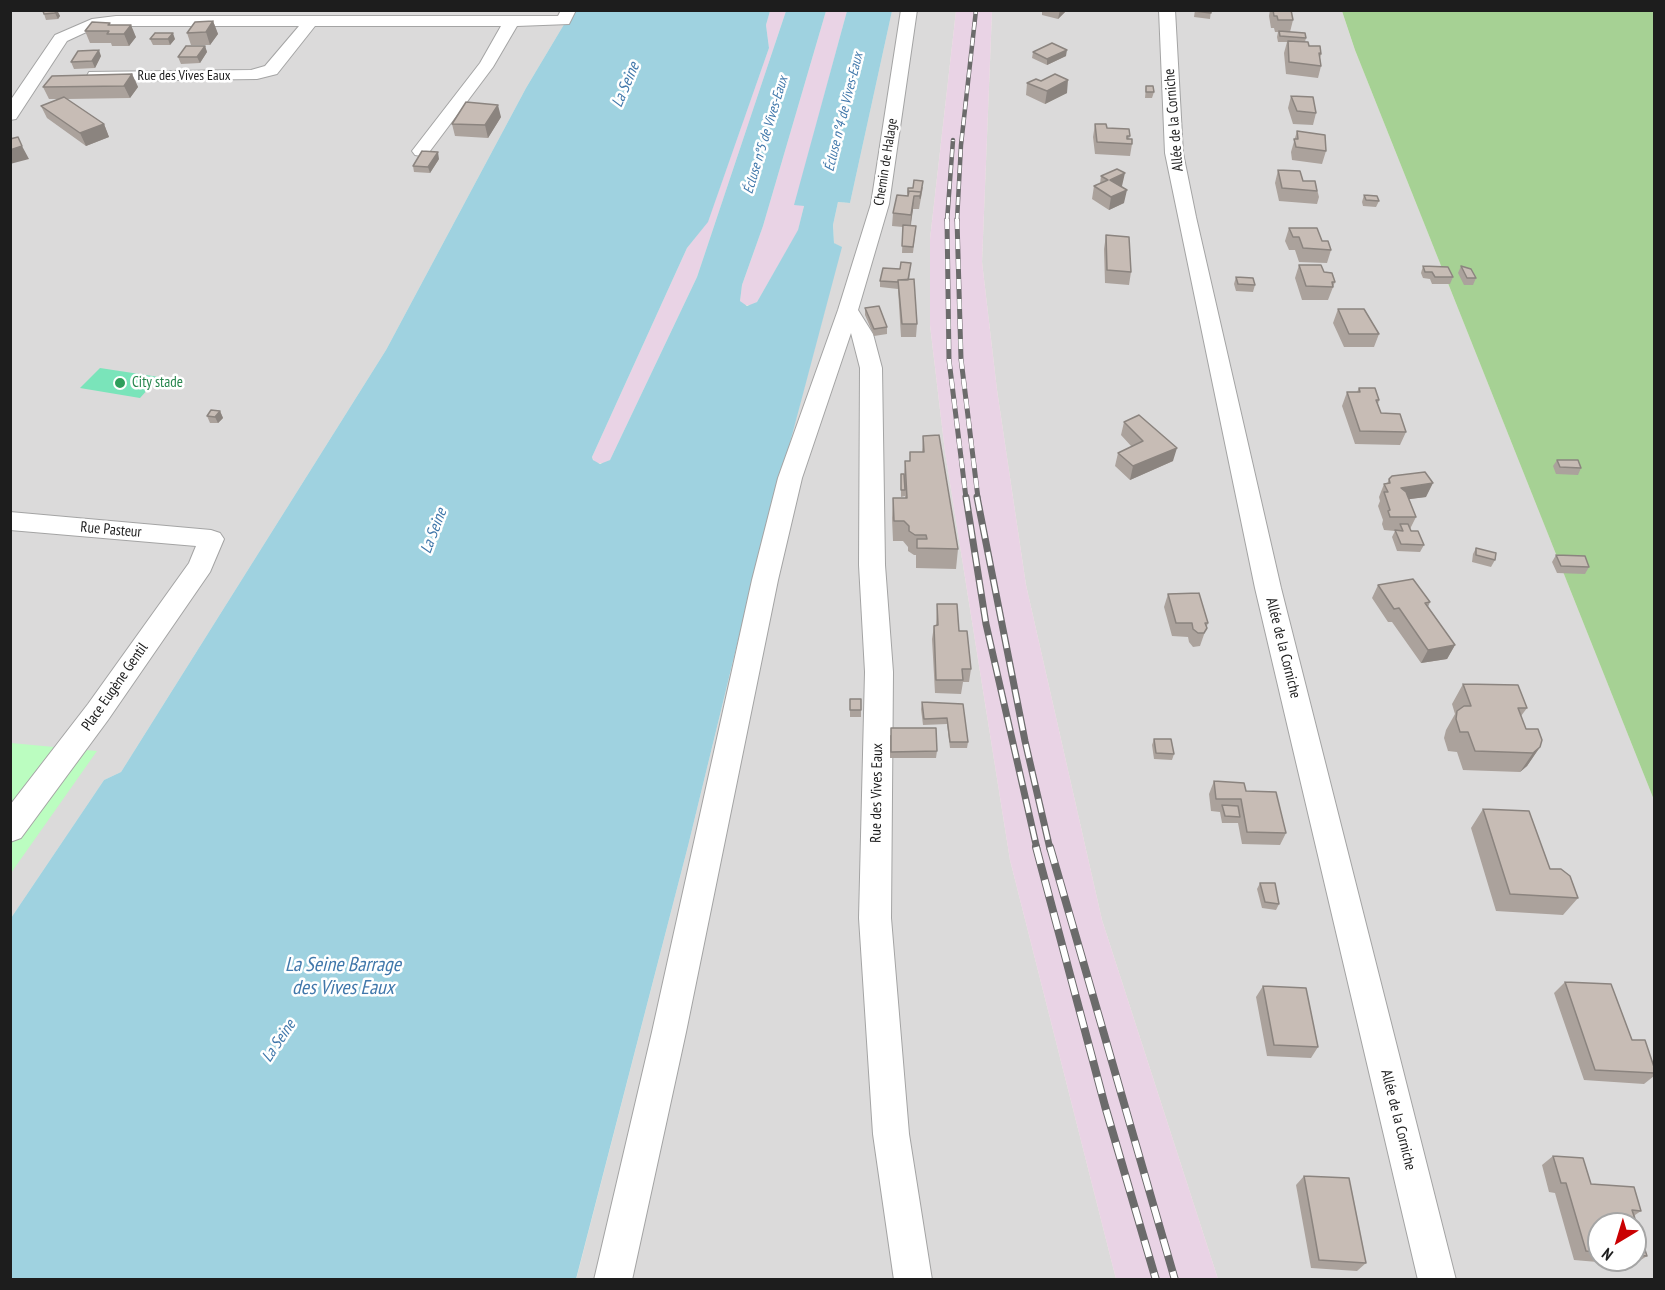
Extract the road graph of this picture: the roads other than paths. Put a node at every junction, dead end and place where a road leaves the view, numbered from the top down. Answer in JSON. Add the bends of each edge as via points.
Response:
{"nodes":[{"id":1,"x":569,"y":10,"type":"edge"},
{"id":2,"x":909,"y":10,"type":"edge"},
{"id":3,"x":1167,"y":10,"type":"edge"},
{"id":4,"x":221,"y":16,"type":"edge"},
{"id":5,"x":89,"y":17,"type":"edge"},
{"id":6,"x":310,"y":22,"type":"junction"},
{"id":7,"x":511,"y":22,"type":"junction"},
{"id":8,"x":74,"y":77,"type":"edge"},
{"id":9,"x":52,"y":78,"type":"edge"},
{"id":10,"x":33,"y":79,"type":"junction"},
{"id":11,"x":10,"y":115,"type":"edge"},
{"id":12,"x":421,"y":151,"type":"edge"},
{"id":13,"x":848,"y":310,"type":"junction"},
{"id":14,"x":10,"y":521,"type":"edge"},
{"id":15,"x":212,"y":539,"type":"joint"},
{"id":16,"x":10,"y":829,"type":"edge"},
{"id":17,"x":613,"y":1280,"type":"edge"},
{"id":18,"x":914,"y":1280,"type":"edge"},
{"id":19,"x":1437,"y":1280,"type":"edge"}],
"edges":[{"from":1,"to":7,"type":"street","via":[[564,21]]},
{"from":2,"to":13,"type":"street","name":"Chemin de Halage","via":[[880,204]]},
{"from":3,"to":19,"type":"street","name":"Allée de la Corniche","via":[[1174,153],[1186,217],[1271,599]]},
{"from":4,"to":5,"type":"street","via":[[116,21]]},
{"from":4,"to":6,"type":"street"},
{"from":5,"to":10,"type":"street","via":[[61,38]]},
{"from":6,"to":7,"type":"street"},
{"from":6,"to":8,"type":"street","name":"Rue des Vives Eaux","via":[[271,70],[251,75]]},
{"from":7,"to":12,"type":"street","via":[[488,64]]},
{"from":9,"to":10,"type":"street"},
{"from":10,"to":11,"type":"street"},
{"from":13,"to":17,"type":"street","name":"Chemin de Halage","via":[[790,478]]},
{"from":13,"to":18,"type":"street","name":"Rue des Vives Eaux","via":[[862,334],[872,368],[872,565],[879,672],[875,918],[891,1134]]},
{"from":14,"to":15,"type":"street","name":"Rue Pasteur"},
{"from":15,"to":16,"type":"street","name":"Place Eugène Gentil","via":[[201,566]]}]}
